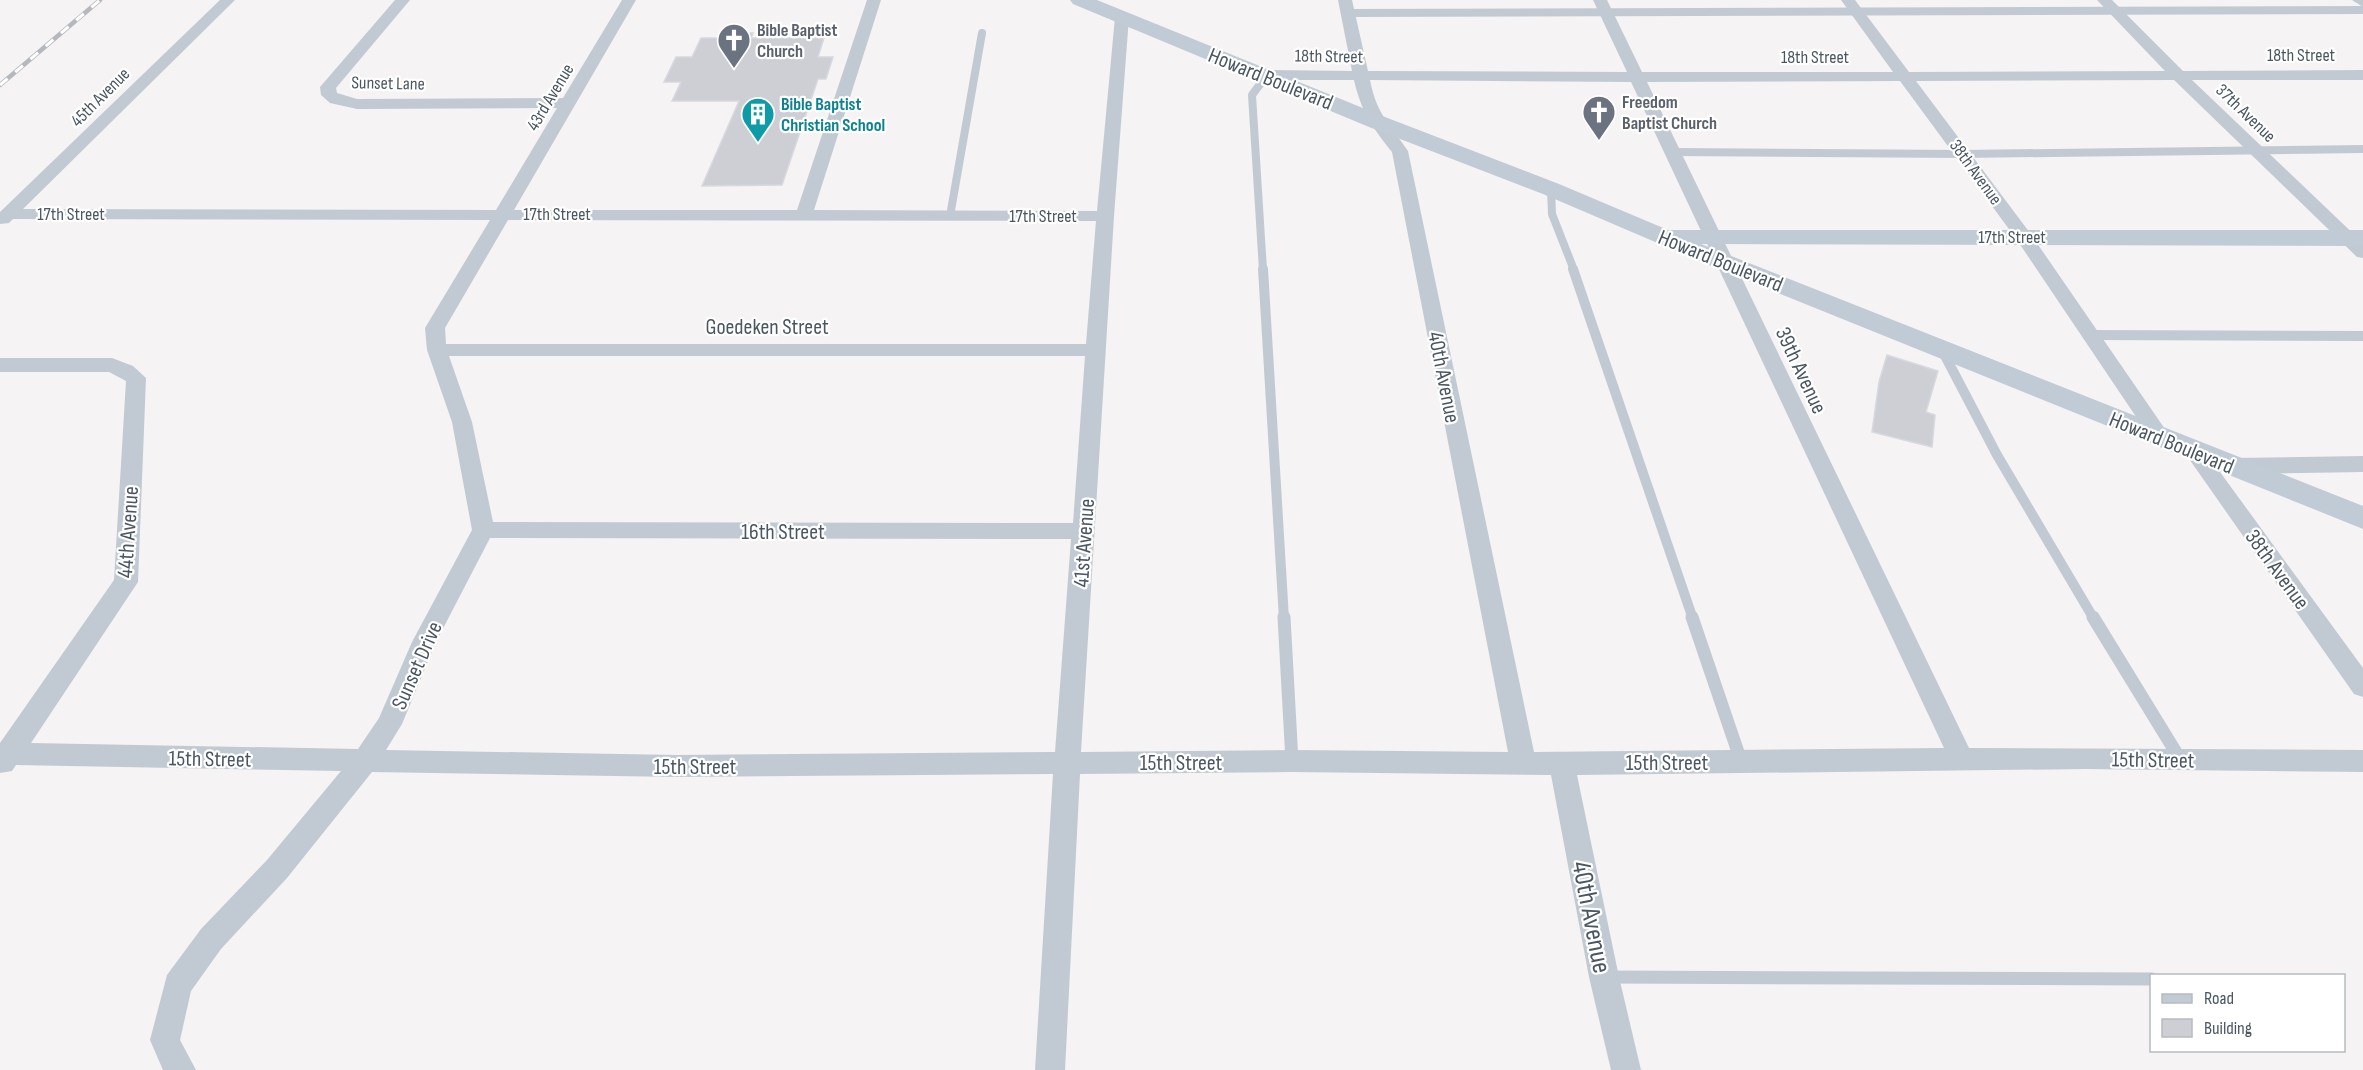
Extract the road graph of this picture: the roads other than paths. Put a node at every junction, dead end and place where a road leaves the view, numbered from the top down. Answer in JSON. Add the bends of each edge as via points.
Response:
{"nodes":[{"id":1,"x":228,"y":0,"type":"edge"},
{"id":2,"x":403,"y":0,"type":"edge"},
{"id":3,"x":630,"y":0,"type":"edge"},
{"id":4,"x":874,"y":0,"type":"edge"},
{"id":5,"x":1080,"y":0,"type":"edge"},
{"id":6,"x":2359,"y":0,"type":"edge"},
{"id":7,"x":2363,"y":3,"type":"edge"},
{"id":8,"x":2110,"y":5,"type":"edge"},
{"id":9,"x":1346,"y":6,"type":"edge"},
{"id":10,"x":1852,"y":6,"type":"edge"},
{"id":11,"x":1603,"y":7,"type":"edge"},
{"id":12,"x":2363,"y":10,"type":"edge"},
{"id":13,"x":1122,"y":17,"type":"junction"},
{"id":14,"x":982,"y":33,"type":"dead end"},
{"id":15,"x":1267,"y":75,"type":"junction"},
{"id":16,"x":2363,"y":75,"type":"edge"},
{"id":17,"x":1905,"y":76,"type":"junction"},
{"id":18,"x":2179,"y":76,"type":"junction"},
{"id":19,"x":1361,"y":77,"type":"junction"},
{"id":20,"x":1637,"y":77,"type":"junction"},
{"id":21,"x":570,"y":103,"type":"junction"},
{"id":22,"x":1377,"y":122,"type":"junction"},
{"id":23,"x":2363,"y":149,"type":"edge"},
{"id":24,"x":2257,"y":150,"type":"junction"},
{"id":25,"x":1673,"y":152,"type":"junction"},
{"id":26,"x":1963,"y":154,"type":"junction"},
{"id":27,"x":1551,"y":189,"type":"junction"},
{"id":28,"x":503,"y":214,"type":"junction"},
{"id":29,"x":804,"y":215,"type":"junction"},
{"id":30,"x":950,"y":216,"type":"junction"},
{"id":31,"x":1105,"y":216,"type":"junction"},
{"id":32,"x":4,"y":218,"type":"edge"},
{"id":33,"x":1712,"y":235,"type":"junction"},
{"id":34,"x":1660,"y":236,"type":"junction"},
{"id":35,"x":2024,"y":237,"type":"junction"},
{"id":36,"x":2358,"y":243,"type":"edge"},
{"id":37,"x":1725,"y":262,"type":"junction"},
{"id":38,"x":2091,"y":335,"type":"junction"},
{"id":39,"x":2363,"y":336,"type":"edge"},
{"id":40,"x":1942,"y":349,"type":"junction"},
{"id":41,"x":437,"y":350,"type":"junction"},
{"id":42,"x":1096,"y":350,"type":"junction"},
{"id":43,"x":0,"y":365,"type":"edge"},
{"id":44,"x":2160,"y":437,"type":"junction"},
{"id":45,"x":2194,"y":451,"type":"junction"},
{"id":46,"x":2363,"y":464,"type":"edge"},
{"id":47,"x":2230,"y":466,"type":"junction"},
{"id":48,"x":2363,"y":518,"type":"edge"},
{"id":49,"x":483,"y":530,"type":"junction"},
{"id":50,"x":1083,"y":531,"type":"junction"},
{"id":51,"x":2363,"y":687,"type":"edge"},
{"id":52,"x":3,"y":759,"type":"edge"},
{"id":53,"x":2180,"y":759,"type":"junction"},
{"id":54,"x":1962,"y":760,"type":"junction"},
{"id":55,"x":365,"y":761,"type":"junction"},
{"id":56,"x":1292,"y":761,"type":"junction"},
{"id":57,"x":1742,"y":761,"type":"junction"},
{"id":58,"x":2363,"y":761,"type":"edge"},
{"id":59,"x":1067,"y":763,"type":"junction"},
{"id":60,"x":1523,"y":763,"type":"junction"},
{"id":61,"x":1562,"y":764,"type":"junction"},
{"id":62,"x":1604,"y":977,"type":"junction"},
{"id":63,"x":2150,"y":979,"type":"edge"},
{"id":64,"x":181,"y":1070,"type":"edge"},
{"id":65,"x":1050,"y":1070,"type":"edge"},
{"id":66,"x":1626,"y":1070,"type":"edge"}],
"edges":[{"from":1,"to":32,"type":"street","name":"45th Avenue"},
{"from":2,"to":21,"type":"street","name":"Sunset Lane","via":[[328,87],[329,95],[357,104]]},
{"from":3,"to":21,"type":"street","name":"43rd Avenue"},
{"from":4,"to":29,"type":"street"},
{"from":5,"to":13,"type":"main road","name":"Howard Boulevard"},
{"from":6,"to":7,"type":"street"},
{"from":8,"to":10,"type":"lane"},
{"from":8,"to":12,"type":"lane"},
{"from":8,"to":18,"type":"street","name":"37th Avenue"},
{"from":9,"to":11,"type":"lane"},
{"from":9,"to":19,"type":"street","name":"40th Avenue"},
{"from":10,"to":11,"type":"lane"},
{"from":10,"to":17,"type":"street","name":"38th Avenue"},
{"from":11,"to":20,"type":"street","name":"39th Avenue"},
{"from":13,"to":15,"type":"main road","name":"Howard Boulevard"},
{"from":13,"to":31,"type":"street","name":"41st Avenue"},
{"from":14,"to":30,"type":"lane"},
{"from":15,"to":19,"type":"street","name":"18th Street"},
{"from":15,"to":22,"type":"main road","name":"Howard Boulevard"},
{"from":15,"to":56,"type":"lane","via":[[1252,95]]},
{"from":16,"to":18,"type":"street","name":"18th Street"},
{"from":17,"to":18,"type":"street","name":"18th Street"},
{"from":17,"to":20,"type":"street","name":"18th Street"},
{"from":17,"to":26,"type":"street","name":"38th Avenue"},
{"from":18,"to":24,"type":"street","name":"37th Avenue"},
{"from":19,"to":20,"type":"street","name":"18th Street"},
{"from":19,"to":22,"type":"street","name":"40th Avenue","via":[[1367,103]]},
{"from":20,"to":25,"type":"street","name":"39th Avenue"},
{"from":21,"to":28,"type":"street","name":"43rd Avenue"},
{"from":22,"to":27,"type":"main road","name":"Howard Boulevard"},
{"from":22,"to":60,"type":"street","name":"40th Avenue","via":[[1400,151]]},
{"from":23,"to":24,"type":"lane"},
{"from":24,"to":26,"type":"lane"},
{"from":24,"to":36,"type":"street","name":"37th Avenue"},
{"from":25,"to":26,"type":"lane"},
{"from":25,"to":33,"type":"street","name":"39th Avenue"},
{"from":26,"to":35,"type":"street","name":"38th Avenue"},
{"from":27,"to":34,"type":"main road","name":"Howard Boulevard"},
{"from":27,"to":57,"type":"lane","via":[[1552,214]]},
{"from":28,"to":29,"type":"street","name":"17th Street"},
{"from":28,"to":32,"type":"street","name":"17th Street"},
{"from":28,"to":41,"type":"street","via":[[435,328]]},
{"from":29,"to":30,"type":"street","name":"17th Street"},
{"from":30,"to":31,"type":"street","name":"17th Street"},
{"from":31,"to":42,"type":"street","name":"41st Avenue"},
{"from":33,"to":34,"type":"main road","name":"17th Street"},
{"from":33,"to":35,"type":"main road","name":"17th Street"},
{"from":33,"to":37,"type":"street","name":"39th Avenue"},
{"from":34,"to":37,"type":"main road","name":"Howard Boulevard"},
{"from":35,"to":36,"type":"main road","name":"17th Street"},
{"from":35,"to":38,"type":"street","name":"38th Avenue"},
{"from":37,"to":40,"type":"main road","name":"Howard Boulevard"},
{"from":37,"to":54,"type":"street","name":"39th Avenue"},
{"from":38,"to":39,"type":"lane"},
{"from":38,"to":44,"type":"street","name":"38th Avenue"},
{"from":40,"to":44,"type":"main road","name":"Howard Boulevard"},
{"from":40,"to":53,"type":"lane","via":[[1969,405],[2068,576]]},
{"from":41,"to":42,"type":"street","name":"Goedeken Street"},
{"from":41,"to":49,"type":"street","via":[[462,422]]},
{"from":42,"to":50,"type":"street","name":"41st Avenue"},
{"from":43,"to":52,"type":"street","name":"44th Avenue","via":[[112,365],[136,378],[126,582]]},
{"from":44,"to":45,"type":"main road","name":"Howard Boulevard"},
{"from":45,"to":47,"type":"main road","name":"Howard Boulevard"},
{"from":45,"to":51,"type":"street","name":"38th Avenue"},
{"from":46,"to":47,"type":"street"},
{"from":47,"to":48,"type":"main road","name":"Howard Boulevard"},
{"from":49,"to":50,"type":"street","name":"16th Street"},
{"from":49,"to":55,"type":"street","name":"Sunset Drive","via":[[424,642],[389,724]]},
{"from":50,"to":59,"type":"street","name":"41st Avenue"},
{"from":52,"to":55,"type":"street","name":"15th Street"},
{"from":53,"to":54,"type":"street","name":"15th Street"},
{"from":53,"to":58,"type":"street","name":"15th Street"},
{"from":54,"to":57,"type":"street","name":"15th Street"},
{"from":55,"to":59,"type":"street","name":"15th Street","via":[[676,766]]},
{"from":55,"to":64,"type":"street","name":"Sunset Drive","via":[[277,869],[211,939],[177,985],[165,1040]]},
{"from":56,"to":59,"type":"street","name":"15th Street"},
{"from":56,"to":60,"type":"street","name":"15th Street"},
{"from":57,"to":61,"type":"street","name":"15th Street"},
{"from":59,"to":65,"type":"street","name":"41st Avenue"},
{"from":60,"to":61,"type":"street","name":"15th Street"},
{"from":61,"to":62,"type":"street","name":"40th Avenue"},
{"from":62,"to":63,"type":"lane"},
{"from":62,"to":66,"type":"street","name":"40th Avenue"}]}
